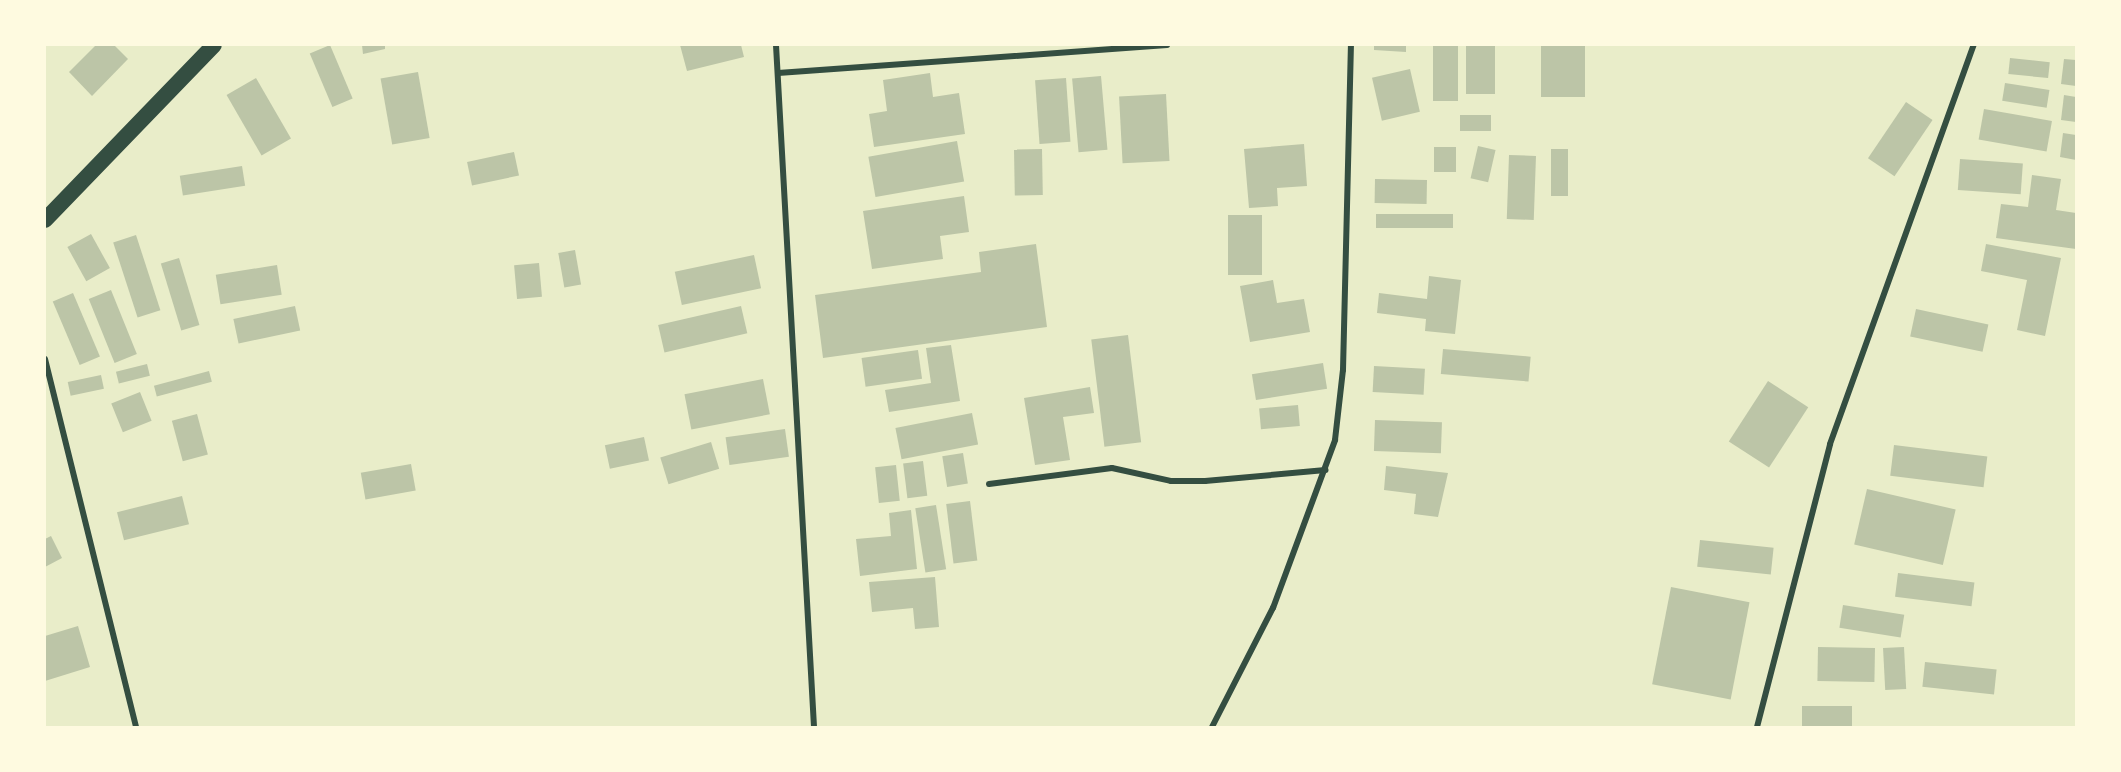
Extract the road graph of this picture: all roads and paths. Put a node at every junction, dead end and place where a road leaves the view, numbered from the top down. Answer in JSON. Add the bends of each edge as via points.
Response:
{"nodes":[{"id":1,"x":214,"y":45,"type":"edge"},
{"id":2,"x":776,"y":45,"type":"edge"},
{"id":3,"x":1167,"y":45,"type":"edge"},
{"id":4,"x":1351,"y":45,"type":"edge"},
{"id":5,"x":1974,"y":45,"type":"edge"},
{"id":6,"x":778,"y":73,"type":"junction"},
{"id":7,"x":45,"y":220,"type":"edge"},
{"id":8,"x":45,"y":359,"type":"edge"},
{"id":9,"x":1326,"y":470,"type":"junction"},
{"id":10,"x":988,"y":484,"type":"dead end"},
{"id":11,"x":136,"y":727,"type":"edge"},
{"id":12,"x":814,"y":727,"type":"edge"},
{"id":13,"x":1212,"y":727,"type":"edge"},
{"id":14,"x":1757,"y":727,"type":"edge"}],
"edges":[{"from":1,"to":7,"type":"highway"},
{"from":2,"to":6,"type":"street"},
{"from":3,"to":6,"type":"street"},
{"from":4,"to":9,"type":"street","via":[[1342,370],[1335,440]]},
{"from":5,"to":14,"type":"street","via":[[1830,444]]},
{"from":6,"to":12,"type":"street"},
{"from":8,"to":11,"type":"street"},
{"from":9,"to":10,"type":"street","via":[[1171,481],[1112,468]]},
{"from":9,"to":13,"type":"street","via":[[1273,608]]}]}
